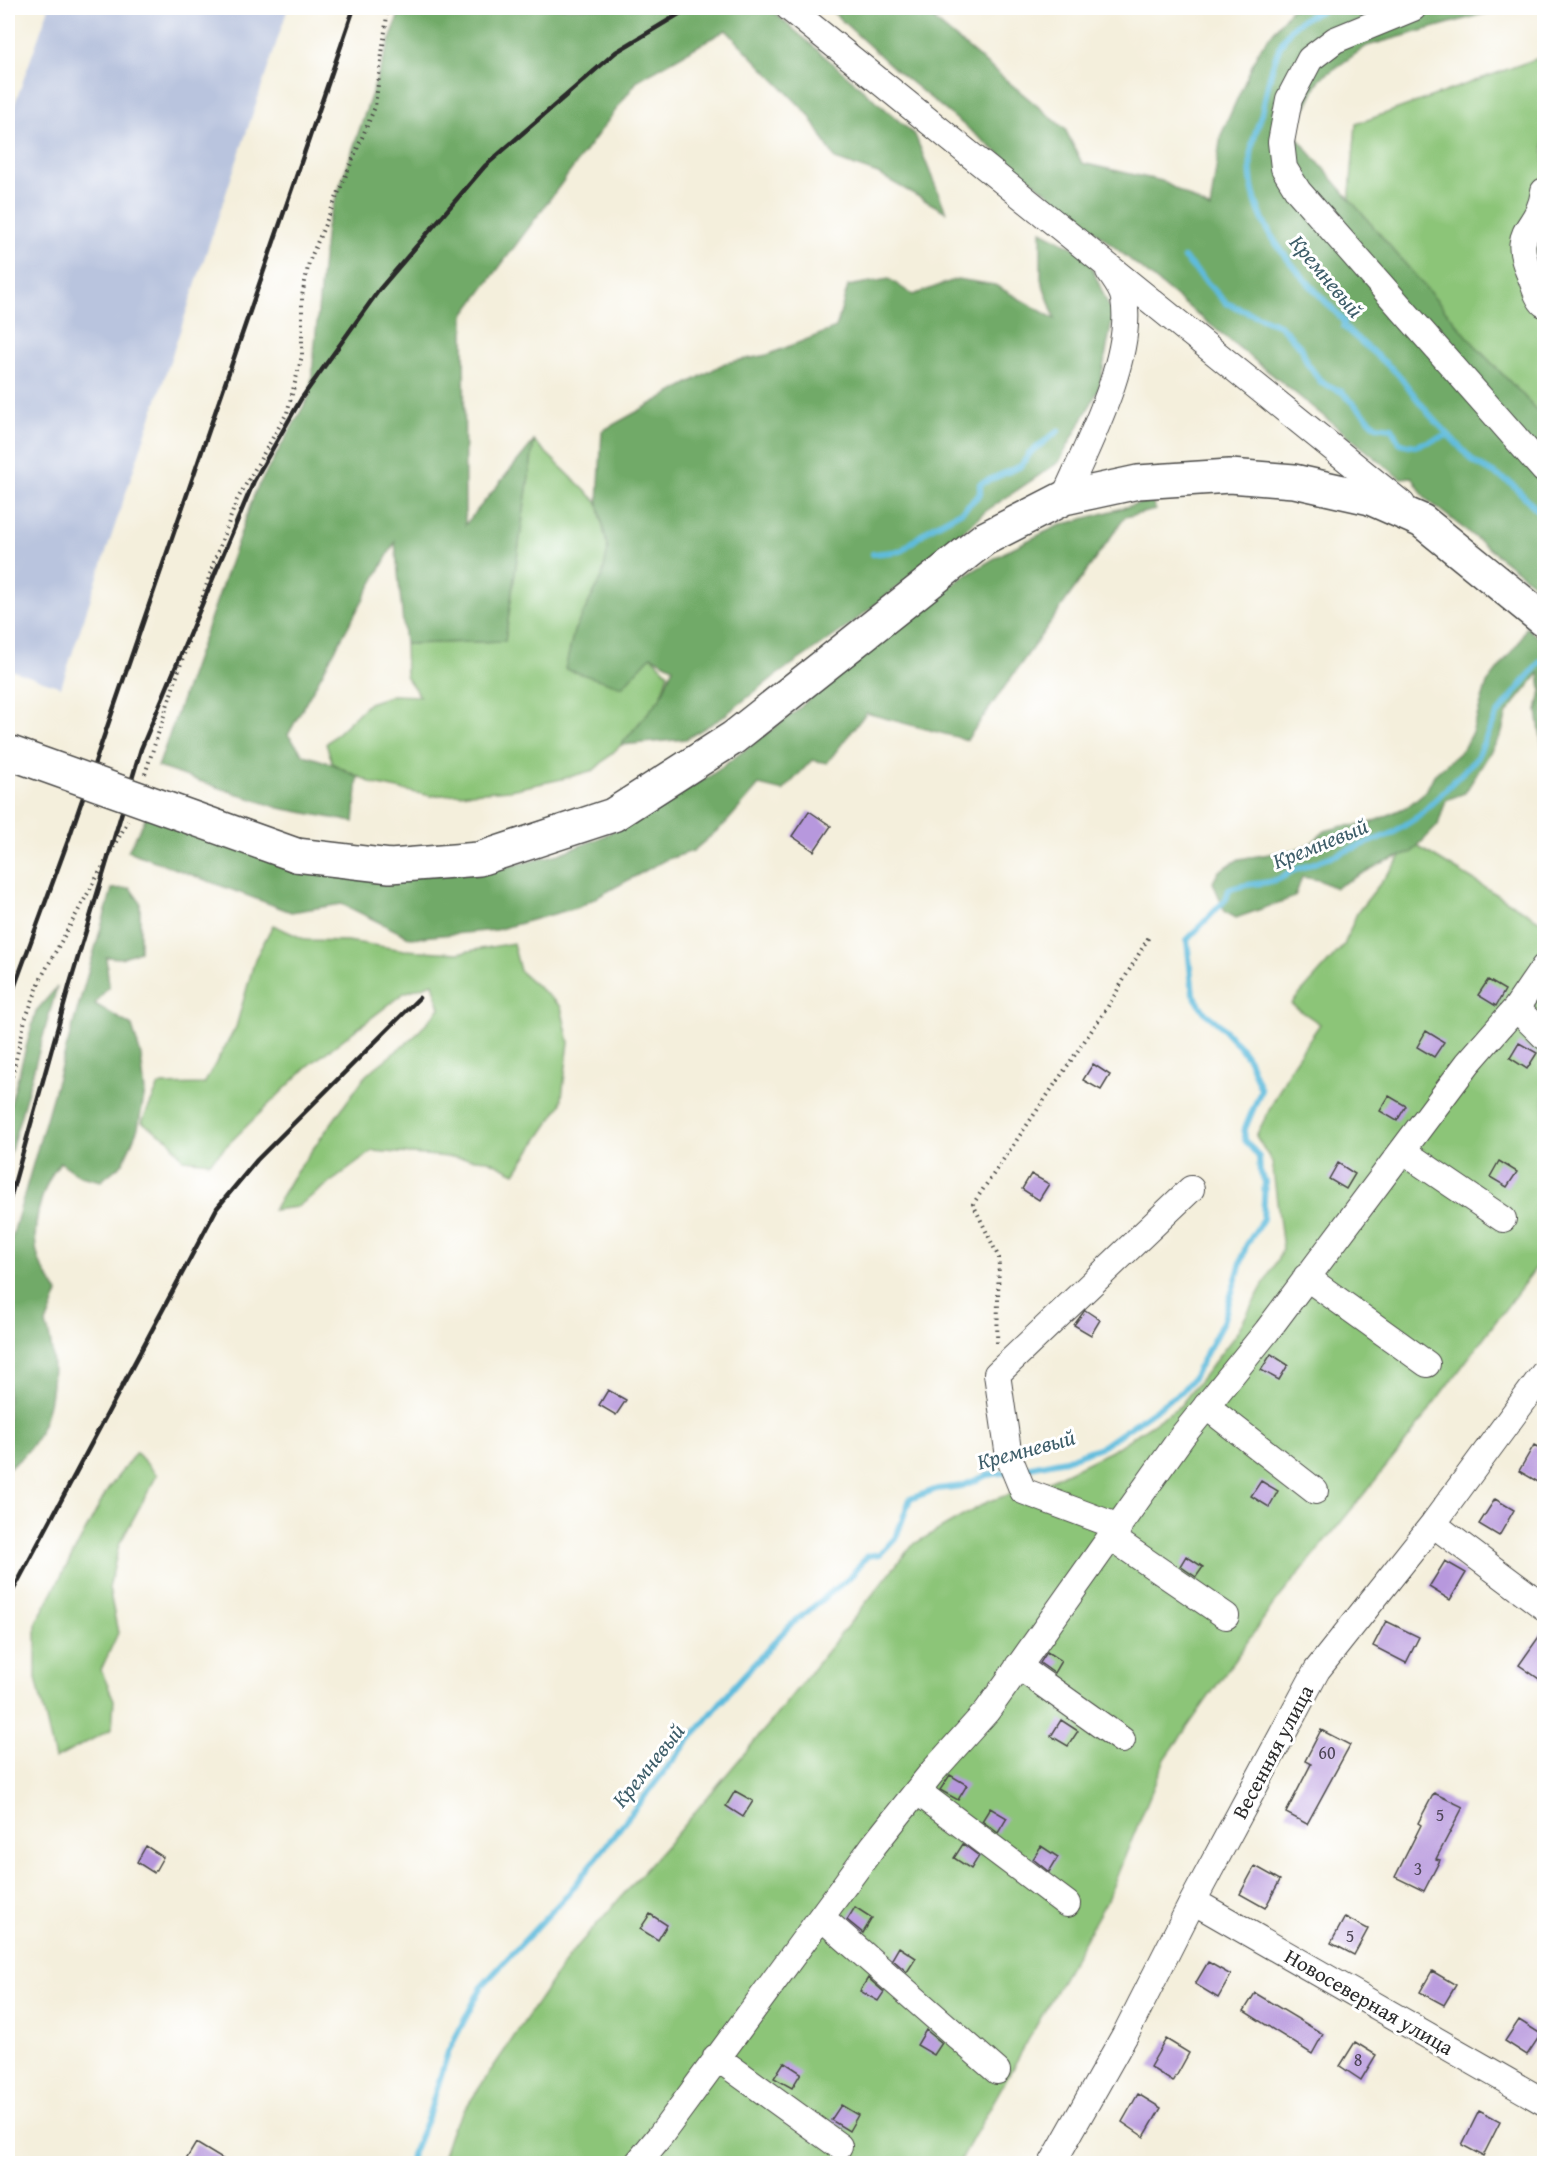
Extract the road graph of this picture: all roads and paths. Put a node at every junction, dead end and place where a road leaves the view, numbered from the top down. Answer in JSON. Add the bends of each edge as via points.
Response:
{"nodes":[{"id":1,"x":388,"y":8,"type":"edge"},
{"id":2,"x":789,"y":8,"type":"edge"},
{"id":3,"x":1413,"y":8,"type":"edge"},
{"id":4,"x":1545,"y":190,"type":"edge"},
{"id":5,"x":1104,"y":263,"type":"junction"},
{"id":6,"x":1545,"y":304,"type":"edge"},
{"id":7,"x":1545,"y":470,"type":"edge"},
{"id":8,"x":1064,"y":498,"type":"junction"},
{"id":9,"x":1422,"y":521,"type":"junction"},
{"id":10,"x":1544,"y":619,"type":"edge"},
{"id":11,"x":8,"y":752,"type":"edge"},
{"id":12,"x":142,"y":781,"type":"dead end"},
{"id":13,"x":132,"y":811,"type":"dead end"},
{"id":14,"x":1150,"y":935,"type":"dead end"},
{"id":15,"x":1545,"y":967,"type":"edge"},
{"id":16,"x":1516,"y":1008,"type":"junction"},
{"id":17,"x":1545,"y":1036,"type":"edge"},
{"id":18,"x":8,"y":1094,"type":"edge"},
{"id":19,"x":1404,"y":1152,"type":"junction"},
{"id":20,"x":1191,"y":1189,"type":"dead end"},
{"id":21,"x":1503,"y":1219,"type":"dead end"},
{"id":22,"x":1306,"y":1277,"type":"junction"},
{"id":23,"x":1427,"y":1364,"type":"dead end"},
{"id":24,"x":1545,"y":1373,"type":"edge"},
{"id":25,"x":997,"y":1374,"type":"junction"},
{"id":26,"x":1206,"y":1406,"type":"junction"},
{"id":27,"x":1315,"y":1491,"type":"dead end"},
{"id":28,"x":1433,"y":1524,"type":"junction"},
{"id":29,"x":1115,"y":1532,"type":"junction"},
{"id":30,"x":1545,"y":1607,"type":"edge"},
{"id":31,"x":1226,"y":1616,"type":"dead end"},
{"id":32,"x":1018,"y":1666,"type":"junction"},
{"id":33,"x":1122,"y":1740,"type":"dead end"},
{"id":34,"x":917,"y":1791,"type":"junction"},
{"id":35,"x":1192,"y":1901,"type":"junction"},
{"id":36,"x":1068,"y":1904,"type":"dead end"},
{"id":37,"x":821,"y":1917,"type":"junction"},
{"id":38,"x":716,"y":2057,"type":"junction"},
{"id":39,"x":997,"y":2071,"type":"dead end"},
{"id":40,"x":1545,"y":2102,"type":"edge"},
{"id":41,"x":839,"y":2146,"type":"dead end"},
{"id":42,"x":637,"y":2163,"type":"edge"},
{"id":43,"x":1052,"y":2163,"type":"edge"}],
"edges":[{"from":1,"to":12,"type":"path","via":[[375,107],[309,262],[303,296],[302,356],[287,413],[237,500]]},
{"from":2,"to":5,"type":"street"},
{"from":3,"to":7,"type":"street","via":[[1335,39],[1310,59],[1289,99],[1281,142],[1284,168],[1298,191]]},
{"from":4,"to":6,"type":"street","via":[[1542,208],[1525,230],[1521,256]]},
{"from":5,"to":8,"type":"street","via":[[1124,298],[1124,330],[1102,409]]},
{"from":5,"to":9,"type":"street"},
{"from":8,"to":9,"type":"main road","via":[[1138,482],[1230,476],[1294,481],[1370,498]]},
{"from":8,"to":11,"type":"main road","bridge":true,"via":[[984,539],[733,738],[613,815],[479,859],[390,866],[296,855]]},
{"from":9,"to":10,"type":"main road"},
{"from":13,"to":18,"type":"path","via":[[125,831],[42,976],[25,1020]]},
{"from":14,"to":25,"type":"path","via":[[1107,1008],[973,1204],[999,1258]]},
{"from":15,"to":16,"type":"street"},
{"from":16,"to":17,"type":"street"},
{"from":16,"to":19,"type":"street","via":[[1468,1063]]},
{"from":19,"to":21,"type":"street"},
{"from":19,"to":22,"type":"street"},
{"from":20,"to":25,"type":"street"},
{"from":22,"to":23,"type":"street"},
{"from":22,"to":26,"type":"street"},
{"from":24,"to":28,"type":"street","name":"Весенняя улица"},
{"from":25,"to":29,"type":"street","via":[[1009,1457],[1023,1491]]},
{"from":26,"to":27,"type":"street"},
{"from":26,"to":29,"type":"street"},
{"from":28,"to":30,"type":"street"},
{"from":28,"to":35,"type":"street","name":"Весенняя улица","via":[[1317,1670]]},
{"from":29,"to":31,"type":"street"},
{"from":29,"to":32,"type":"street"},
{"from":32,"to":33,"type":"street"},
{"from":32,"to":34,"type":"street","via":[[987,1711]]},
{"from":34,"to":36,"type":"street"},
{"from":34,"to":37,"type":"street"},
{"from":35,"to":40,"type":"street","name":"Новосеверная улица"},
{"from":35,"to":43,"type":"street","name":"Весенняя улица","via":[[1126,2033]]},
{"from":37,"to":38,"type":"street"},
{"from":37,"to":39,"type":"street"},
{"from":38,"to":41,"type":"street"},
{"from":38,"to":42,"type":"street"}]}
